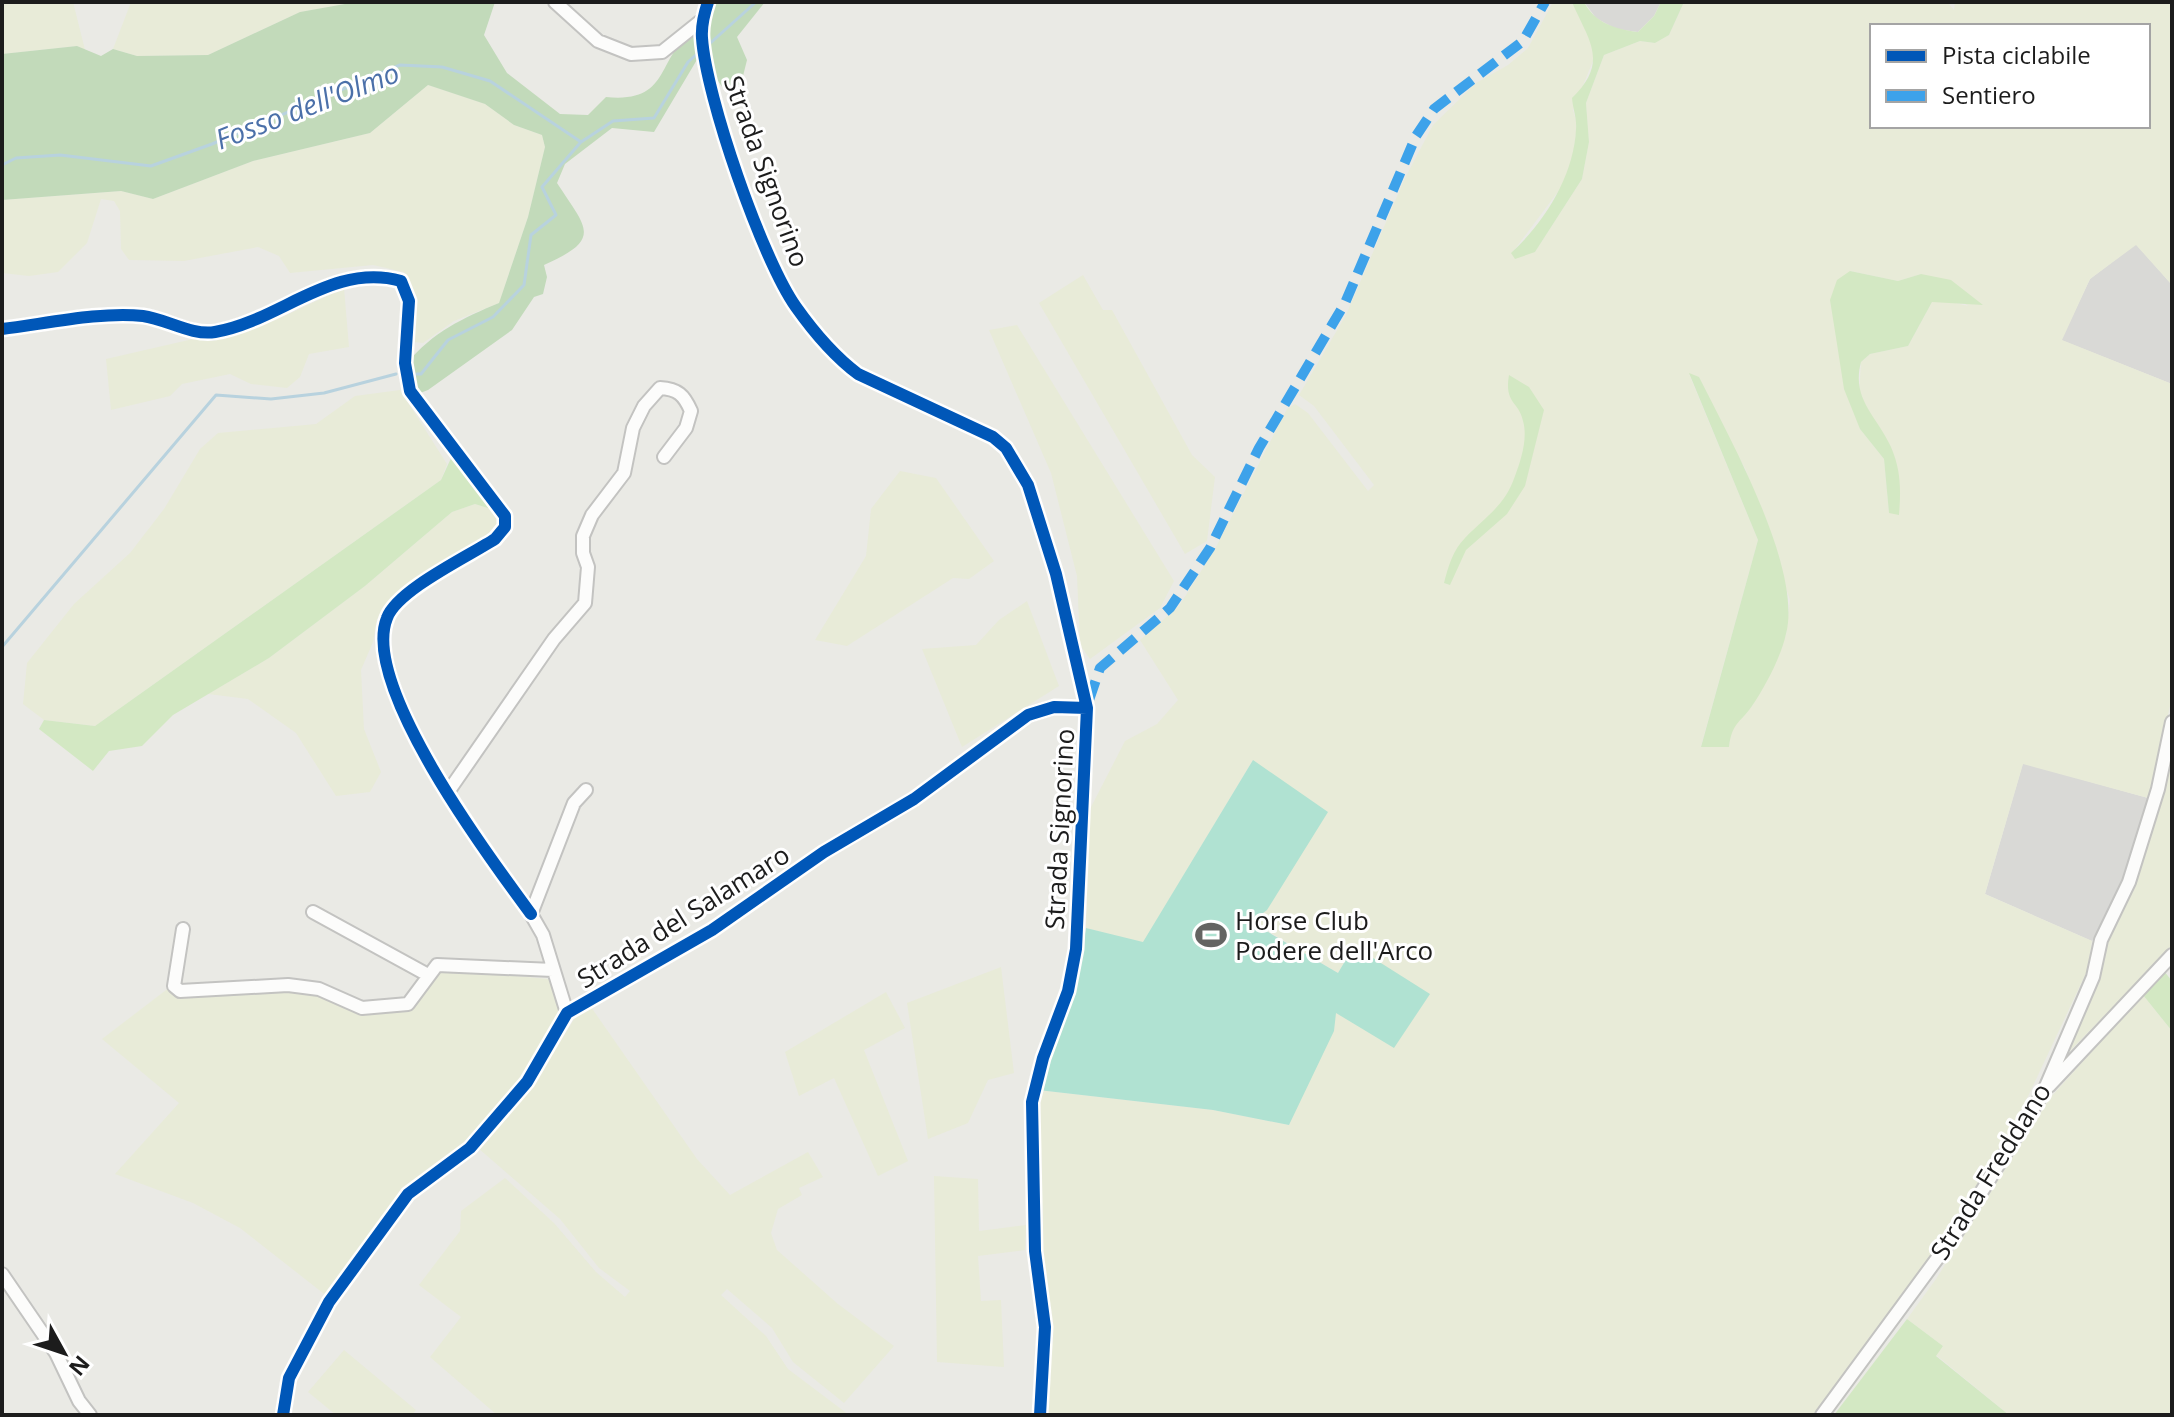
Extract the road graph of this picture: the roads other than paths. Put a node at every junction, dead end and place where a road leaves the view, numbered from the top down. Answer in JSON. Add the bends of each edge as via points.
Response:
{"nodes":[{"id":1,"x":555,"y":2,"type":"edge"},
{"id":2,"x":708,"y":2,"type":"edge"},
{"id":3,"x":702,"y":20,"type":"junction"},
{"id":4,"x":2,"y":329,"type":"edge"},
{"id":5,"x":664,"y":457,"type":"dead end"},
{"id":6,"x":1087,"y":708,"type":"junction"},
{"id":7,"x":2172,"y":722,"type":"edge"},
{"id":8,"x":586,"y":790,"type":"dead end"},
{"id":9,"x":448,"y":792,"type":"junction"},
{"id":10,"x":313,"y":912,"type":"dead end"},
{"id":11,"x":531,"y":914,"type":"junction"},
{"id":12,"x":183,"y":929,"type":"dead end"},
{"id":13,"x":2172,"y":955,"type":"edge"},
{"id":14,"x":553,"y":970,"type":"junction"},
{"id":15,"x":428,"y":975,"type":"junction"},
{"id":16,"x":567,"y":1013,"type":"junction"},
{"id":17,"x":2044,"y":1091,"type":"junction"},
{"id":18,"x":2,"y":1274,"type":"edge"},
{"id":19,"x":90,"y":1415,"type":"edge"},
{"id":20,"x":283,"y":1415,"type":"edge"},
{"id":21,"x":1040,"y":1415,"type":"edge"},
{"id":22,"x":1822,"y":1415,"type":"edge"}],
"edges":[{"from":1,"to":3,"type":"street","via":[[598,41],[631,54],[662,52]]},
{"from":2,"to":3,"type":"street","name":"Strada Signorino"},
{"from":3,"to":6,"type":"street","name":"Strada Signorino","via":[[707,74],[742,184],[795,305],[858,374],[993,437],[1017,463],[1056,574]]},
{"from":4,"to":9,"type":"street","via":[[143,316],[212,333],[247,324],[345,280],[380,275],[401,281],[409,301],[405,363],[410,391],[505,516],[505,527],[495,539],[410,592],[387,616],[383,641],[396,694],[418,744]]},
{"from":5,"to":9,"type":"street","via":[[686,428],[691,411],[685,396],[673,388],[660,388],[644,406],[633,428],[624,473],[587,526],[585,603]]},
{"from":6,"to":16,"type":"street","name":"Strada del Salamaro","via":[[1054,707],[1028,715],[914,799],[824,852],[712,930]]},
{"from":6,"to":21,"type":"street","name":"Strada Signorino","via":[[1076,949],[1032,1102],[1035,1251],[1045,1327]]},
{"from":7,"to":17,"type":"street","name":"Strada Freddano","via":[[2129,882],[2101,940],[2093,977]]},
{"from":8,"to":11,"type":"street","via":[[574,803]]},
{"from":9,"to":11,"type":"street"},
{"from":10,"to":15,"type":"street"},
{"from":11,"to":14,"type":"street"},
{"from":12,"to":15,"type":"street","via":[[174,986],[180,991],[288,985],[319,989],[362,1008],[390,1007],[408,1004]]},
{"from":13,"to":17,"type":"street"},
{"from":14,"to":15,"type":"street","via":[[437,965]]},
{"from":14,"to":16,"type":"street"},
{"from":16,"to":20,"type":"street","name":"Strada del Salamaro","via":[[527,1082],[470,1148],[408,1194],[329,1302],[289,1378]]},
{"from":17,"to":22,"type":"street","name":"Strada Freddano","via":[[1956,1233]]},
{"from":18,"to":19,"type":"street"}]}
